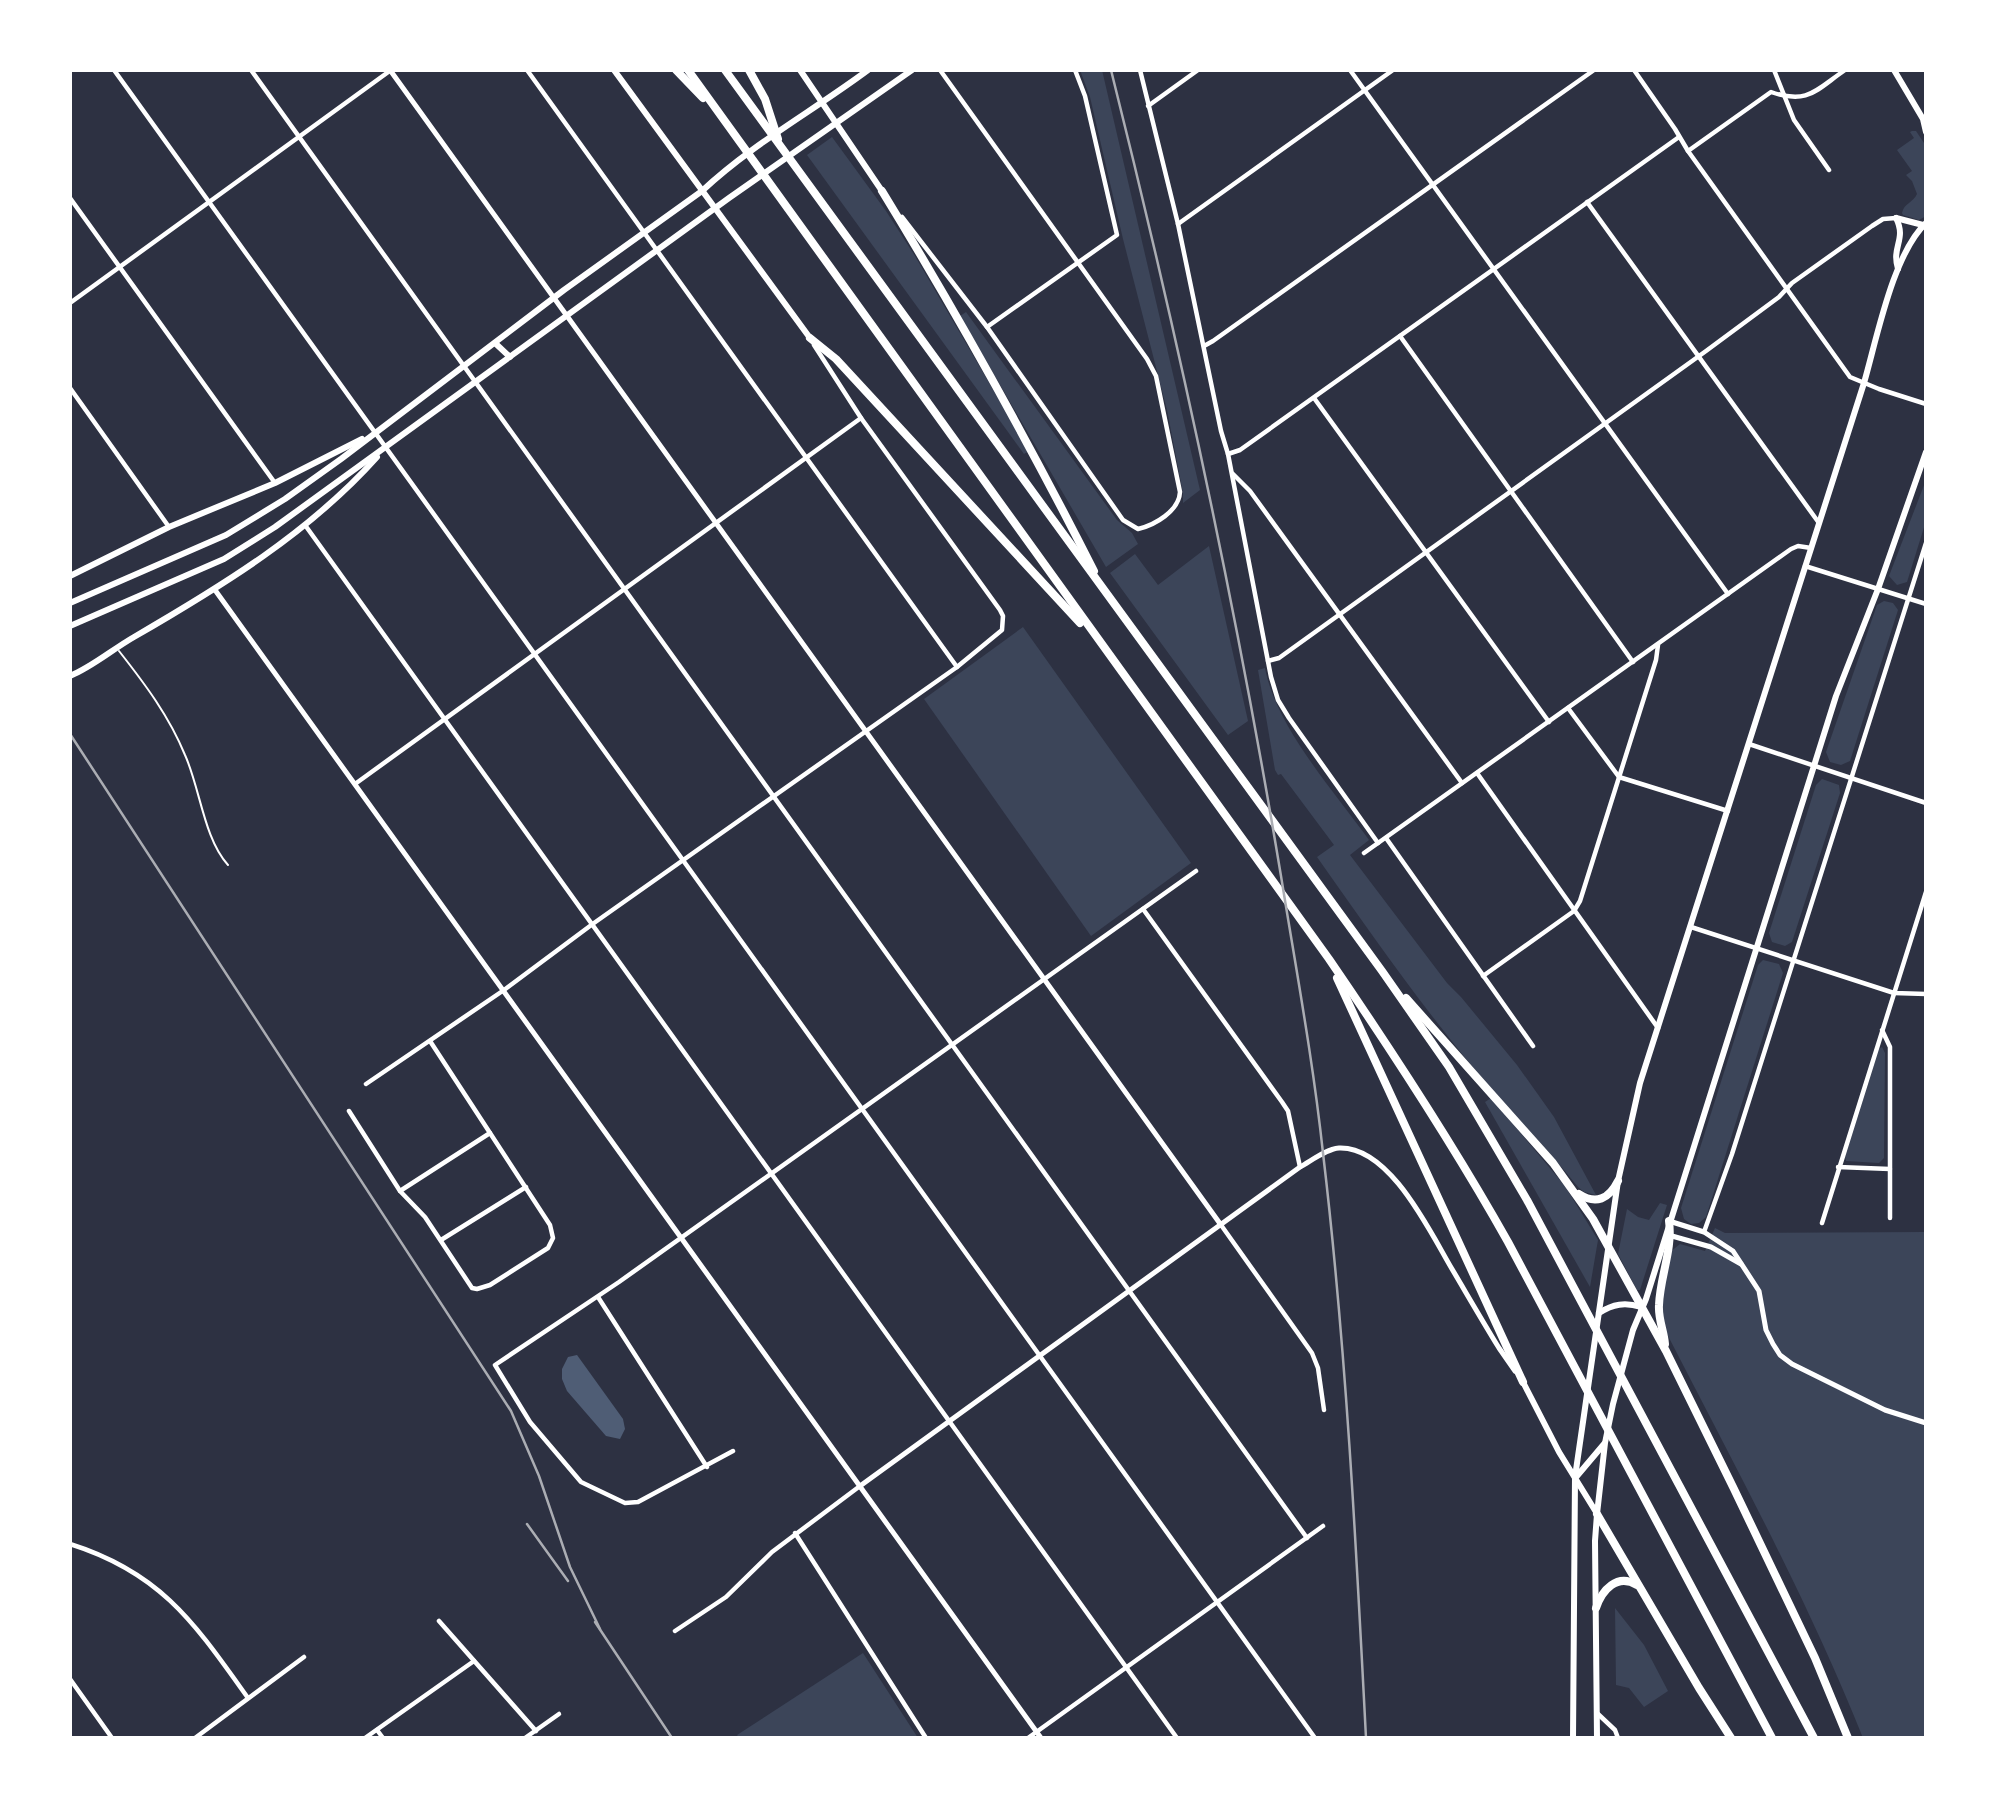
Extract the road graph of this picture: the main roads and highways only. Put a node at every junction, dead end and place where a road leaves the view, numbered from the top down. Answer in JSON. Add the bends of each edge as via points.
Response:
{"nodes":[{"id":1,"x":614,"y":70,"type":"edge"},
{"id":2,"x":676,"y":70,"type":"edge"},
{"id":3,"x":688,"y":70,"type":"edge"},
{"id":4,"x":725,"y":70,"type":"edge"},
{"id":5,"x":749,"y":70,"type":"edge"},
{"id":6,"x":800,"y":70,"type":"edge"},
{"id":7,"x":868,"y":70,"type":"edge"},
{"id":8,"x":912,"y":70,"type":"edge"},
{"id":9,"x":1894,"y":70,"type":"edge"},
{"id":10,"x":824,"y":102,"type":"junction"},
{"id":11,"x":1924,"y":120,"type":"edge"},
{"id":12,"x":725,"y":121,"type":"junction"},
{"id":13,"x":838,"y":123,"type":"junction"},
{"id":14,"x":1926,"y":132,"type":"edge"},
{"id":15,"x":781,"y":149,"type":"junction"},
{"id":16,"x":702,"y":191,"type":"junction"},
{"id":17,"x":882,"y":191,"type":"joint"},
{"id":18,"x":714,"y":209,"type":"junction"},
{"id":19,"x":1925,"y":224,"type":"edge"},
{"id":20,"x":1898,"y":269,"type":"junction"},
{"id":21,"x":810,"y":338,"type":"joint"},
{"id":22,"x":495,"y":343,"type":"junction"},
{"id":23,"x":510,"y":357,"type":"junction"},
{"id":24,"x":376,"y":432,"type":"junction"},
{"id":25,"x":386,"y":447,"type":"junction"},
{"id":26,"x":1926,"y":452,"type":"edge"},
{"id":27,"x":70,"y":576,"type":"edge"},
{"id":28,"x":1104,"y":592,"type":"junction"},
{"id":29,"x":70,"y":603,"type":"edge"},
{"id":30,"x":70,"y":626,"type":"edge"},
{"id":31,"x":1103,"y":648,"type":"junction"},
{"id":32,"x":70,"y":676,"type":"edge"},
{"id":33,"x":1329,"y":959,"type":"junction"},
{"id":34,"x":1382,"y":971,"type":"junction"},
{"id":35,"x":1618,"y":1181,"type":"junction"},
{"id":36,"x":1575,"y":1192,"type":"junction"},
{"id":37,"x":1670,"y":1221,"type":"junction"},
{"id":38,"x":1608,"y":1244,"type":"junction"},
{"id":39,"x":1641,"y":1307,"type":"junction"},
{"id":40,"x":1599,"y":1313,"type":"junction"},
{"id":41,"x":1666,"y":1351,"type":"junction"},
{"id":42,"x":1523,"y":1382,"type":"joint"},
{"id":43,"x":1605,"y":1443,"type":"junction"},
{"id":44,"x":1576,"y":1477,"type":"junction"},
{"id":45,"x":1597,"y":1514,"type":"junction"},
{"id":46,"x":1642,"y":1590,"type":"junction"},
{"id":47,"x":1596,"y":1608,"type":"junction"},
{"id":48,"x":1573,"y":1738,"type":"edge"},
{"id":49,"x":1597,"y":1738,"type":"edge"},
{"id":50,"x":1731,"y":1738,"type":"edge"},
{"id":51,"x":1773,"y":1738,"type":"edge"},
{"id":52,"x":1814,"y":1738,"type":"edge"},
{"id":53,"x":1849,"y":1738,"type":"edge"}],
"edges":[{"from":1,"to":16,"type":"main road"},
{"from":2,"to":12,"type":"highway"},
{"from":3,"to":12,"type":"highway"},
{"from":4,"to":15,"type":"highway"},
{"from":5,"to":15,"type":"highway","via":[[765,99]]},
{"from":6,"to":10,"type":"main road"},
{"from":7,"to":10,"type":"main road"},
{"from":8,"to":13,"type":"main road"},
{"from":9,"to":11,"type":"main road"},
{"from":10,"to":13,"type":"main road"},
{"from":10,"to":16,"type":"main road"},
{"from":11,"to":14,"type":"main road"},
{"from":12,"to":31,"type":"highway"},
{"from":13,"to":17,"type":"main road"},
{"from":13,"to":18,"type":"main road"},
{"from":15,"to":28,"type":"highway"},
{"from":16,"to":18,"type":"main road"},
{"from":16,"to":22,"type":"main road"},
{"from":17,"to":28,"type":"highway","via":[[1041,468]]},
{"from":18,"to":21,"type":"main road"},
{"from":18,"to":23,"type":"main road"},
{"from":19,"to":20,"type":"main road","via":[[1908,244]]},
{"from":19,"to":20,"type":"main road","via":[[1896,218],[1902,233],[1894,257]]},
{"from":20,"to":35,"type":"main road","via":[[1633,1109]]},
{"from":21,"to":31,"type":"highway","via":[[836,359]]},
{"from":22,"to":23,"type":"main road"},
{"from":22,"to":24,"type":"main road"},
{"from":23,"to":25,"type":"main road"},
{"from":24,"to":27,"type":"main road"},
{"from":24,"to":29,"type":"main road","via":[[285,499],[226,535]]},
{"from":25,"to":30,"type":"main road","via":[[232,554]]},
{"from":25,"to":32,"type":"main road","via":[[354,483],[305,525],[215,590]]},
{"from":26,"to":37,"type":"main road","via":[[1836,696]]},
{"from":28,"to":34,"type":"highway"},
{"from":31,"to":33,"type":"highway"},
{"from":33,"to":42,"type":"highway"},
{"from":33,"to":51,"type":"highway","via":[[1470,1174]]},
{"from":34,"to":36,"type":"highway"},
{"from":34,"to":52,"type":"highway","via":[[1449,1068],[1527,1200]]},
{"from":35,"to":36,"type":"highway","via":[[1612,1192],[1597,1200]]},
{"from":35,"to":38,"type":"main road"},
{"from":36,"to":38,"type":"highway"},
{"from":37,"to":39,"type":"main road"},
{"from":37,"to":41,"type":"highway","via":[[1672,1236],[1659,1304]]},
{"from":38,"to":39,"type":"highway"},
{"from":38,"to":40,"type":"main road"},
{"from":39,"to":40,"type":"main road","via":[[1622,1304]]},
{"from":39,"to":41,"type":"highway"},
{"from":39,"to":43,"type":"main road"},
{"from":40,"to":44,"type":"main road"},
{"from":41,"to":53,"type":"highway"},
{"from":42,"to":44,"type":"main road"},
{"from":43,"to":44,"type":"main road"},
{"from":43,"to":45,"type":"main road"},
{"from":44,"to":45,"type":"main road"},
{"from":44,"to":48,"type":"main road"},
{"from":45,"to":46,"type":"highway"},
{"from":45,"to":47,"type":"main road"},
{"from":46,"to":47,"type":"highway","via":[[1629,1581],[1616,1582],[1606,1588]]},
{"from":46,"to":50,"type":"highway"},
{"from":47,"to":49,"type":"main road"}]}
